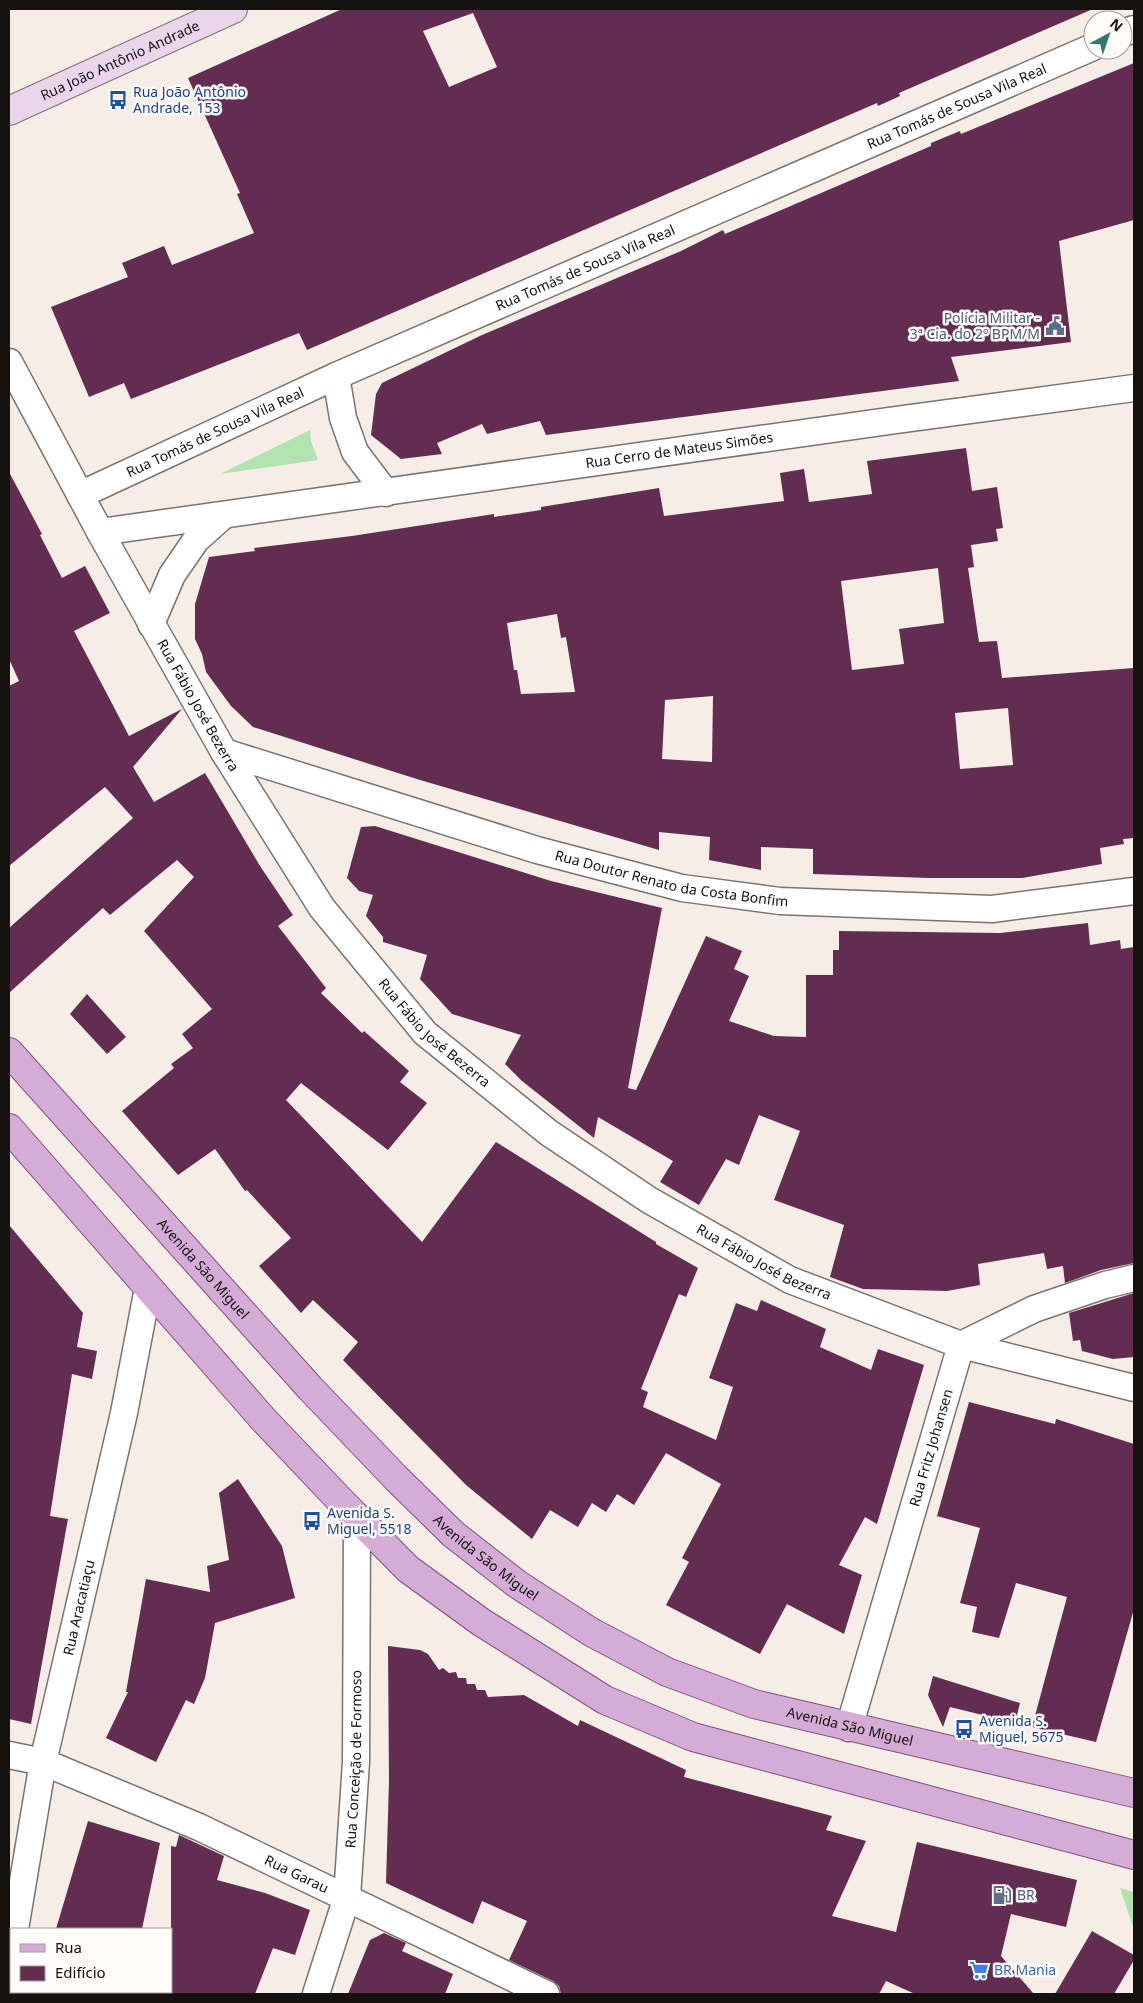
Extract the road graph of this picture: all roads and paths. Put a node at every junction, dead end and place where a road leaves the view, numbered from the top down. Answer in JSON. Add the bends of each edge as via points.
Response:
{"nodes":[{"id":1,"x":232,"y":9,"type":"edge"},
{"id":2,"x":1083,"y":50,"type":"edge"},
{"id":3,"x":9,"y":111,"type":"edge"},
{"id":4,"x":9,"y":362,"type":"edge"},
{"id":5,"x":336,"y":376,"type":"junction"},
{"id":6,"x":1134,"y":388,"type":"edge"},
{"id":7,"x":386,"y":493,"type":"junction"},
{"id":8,"x":80,"y":495,"type":"junction"},
{"id":9,"x":224,"y":515,"type":"junction"},
{"id":10,"x":100,"y":532,"type":"junction"},
{"id":11,"x":151,"y":624,"type":"junction"},
{"id":12,"x":224,"y":752,"type":"junction"},
{"id":13,"x":1134,"y":891,"type":"edge"},
{"id":14,"x":9,"y":1052,"type":"edge"},
{"id":15,"x":9,"y":1128,"type":"edge"},
{"id":16,"x":1134,"y":1278,"type":"edge"},
{"id":17,"x":148,"y":1288,"type":"junction"},
{"id":18,"x":961,"y":1345,"type":"junction"},
{"id":19,"x":1134,"y":1388,"type":"edge"},
{"id":20,"x":358,"y":1519,"type":"junction"},
{"id":21,"x":849,"y":1728,"type":"junction"},
{"id":22,"x":9,"y":1755,"type":"edge"},
{"id":23,"x":43,"y":1762,"type":"junction"},
{"id":24,"x":1134,"y":1793,"type":"edge"},
{"id":25,"x":1134,"y":1855,"type":"edge"},
{"id":26,"x":347,"y":1897,"type":"junction"},
{"id":27,"x":16,"y":1928,"type":"edge"},
{"id":28,"x":316,"y":1994,"type":"edge"},
{"id":29,"x":546,"y":1994,"type":"edge"}],
"edges":[{"from":1,"to":3,"type":"street","name":"Rua João Antônio Andrade"},
{"from":2,"to":5,"type":"street","name":"Rua Tomás de Sousa Vila Real"},
{"from":4,"to":8,"type":"street","name":"Rua Fábio José Bezerra"},
{"from":5,"to":7,"type":"street","via":[[343,418],[355,452]]},
{"from":5,"to":8,"type":"street","name":"Rua Tomás de Sousa Vila Real"},
{"from":6,"to":7,"type":"street","name":"Rua Cerro de Mateus Simões","via":[[822,429]]},
{"from":7,"to":9,"type":"street","name":"Rua Cerro de Mateus Simões"},
{"from":8,"to":10,"type":"street","name":"Rua Fábio José Bezerra"},
{"from":9,"to":10,"type":"street","name":"Rua Cerro de Mateus Simões"},
{"from":9,"to":11,"type":"street","via":[[196,540],[172,575]]},
{"from":10,"to":11,"type":"street","name":"Rua Fábio José Bezerra"},
{"from":11,"to":12,"type":"street","name":"Rua Fábio José Bezerra"},
{"from":12,"to":13,"type":"street","name":"Rua Doutor Renato da Costa Bonfim","via":[[537,850],[682,888],[780,901],[992,909]]},
{"from":12,"to":18,"type":"street","name":"Rua Fábio José Bezerra","via":[[322,908],[425,1032],[549,1133],[649,1200],[790,1280]]},
{"from":14,"to":21,"type":"main road","name":"Avenida São Miguel","via":[[310,1388],[453,1534],[517,1584],[591,1632],[667,1672],[754,1704]]},
{"from":15,"to":17,"type":"main road"},
{"from":16,"to":18,"type":"street","via":[[1034,1309]]},
{"from":17,"to":20,"type":"main road","via":[[263,1419]]},
{"from":17,"to":23,"type":"street","name":"Rua Aracatiaçu","via":[[124,1413]]},
{"from":18,"to":19,"type":"street","name":"Rua Fábio José Bezerra"},
{"from":18,"to":21,"type":"street","name":"Rua Fritz Johansen"},
{"from":20,"to":25,"type":"main road","via":[[408,1569],[481,1622],[605,1700],[693,1737]]},
{"from":20,"to":26,"type":"street","name":"Rua Conceição de Formoso","via":[[356,1762]]},
{"from":21,"to":24,"type":"main road","name":"Avenida São Miguel"},
{"from":22,"to":23,"type":"street","name":"Rua Garau"},
{"from":23,"to":26,"type":"street","name":"Rua Garau","via":[[198,1827]]},
{"from":23,"to":27,"type":"street","name":"Rua Aracatiaçu"},
{"from":26,"to":28,"type":"street","name":"Rua Conceição de Formoso"},
{"from":26,"to":29,"type":"street","name":"Rua Garau"}]}
